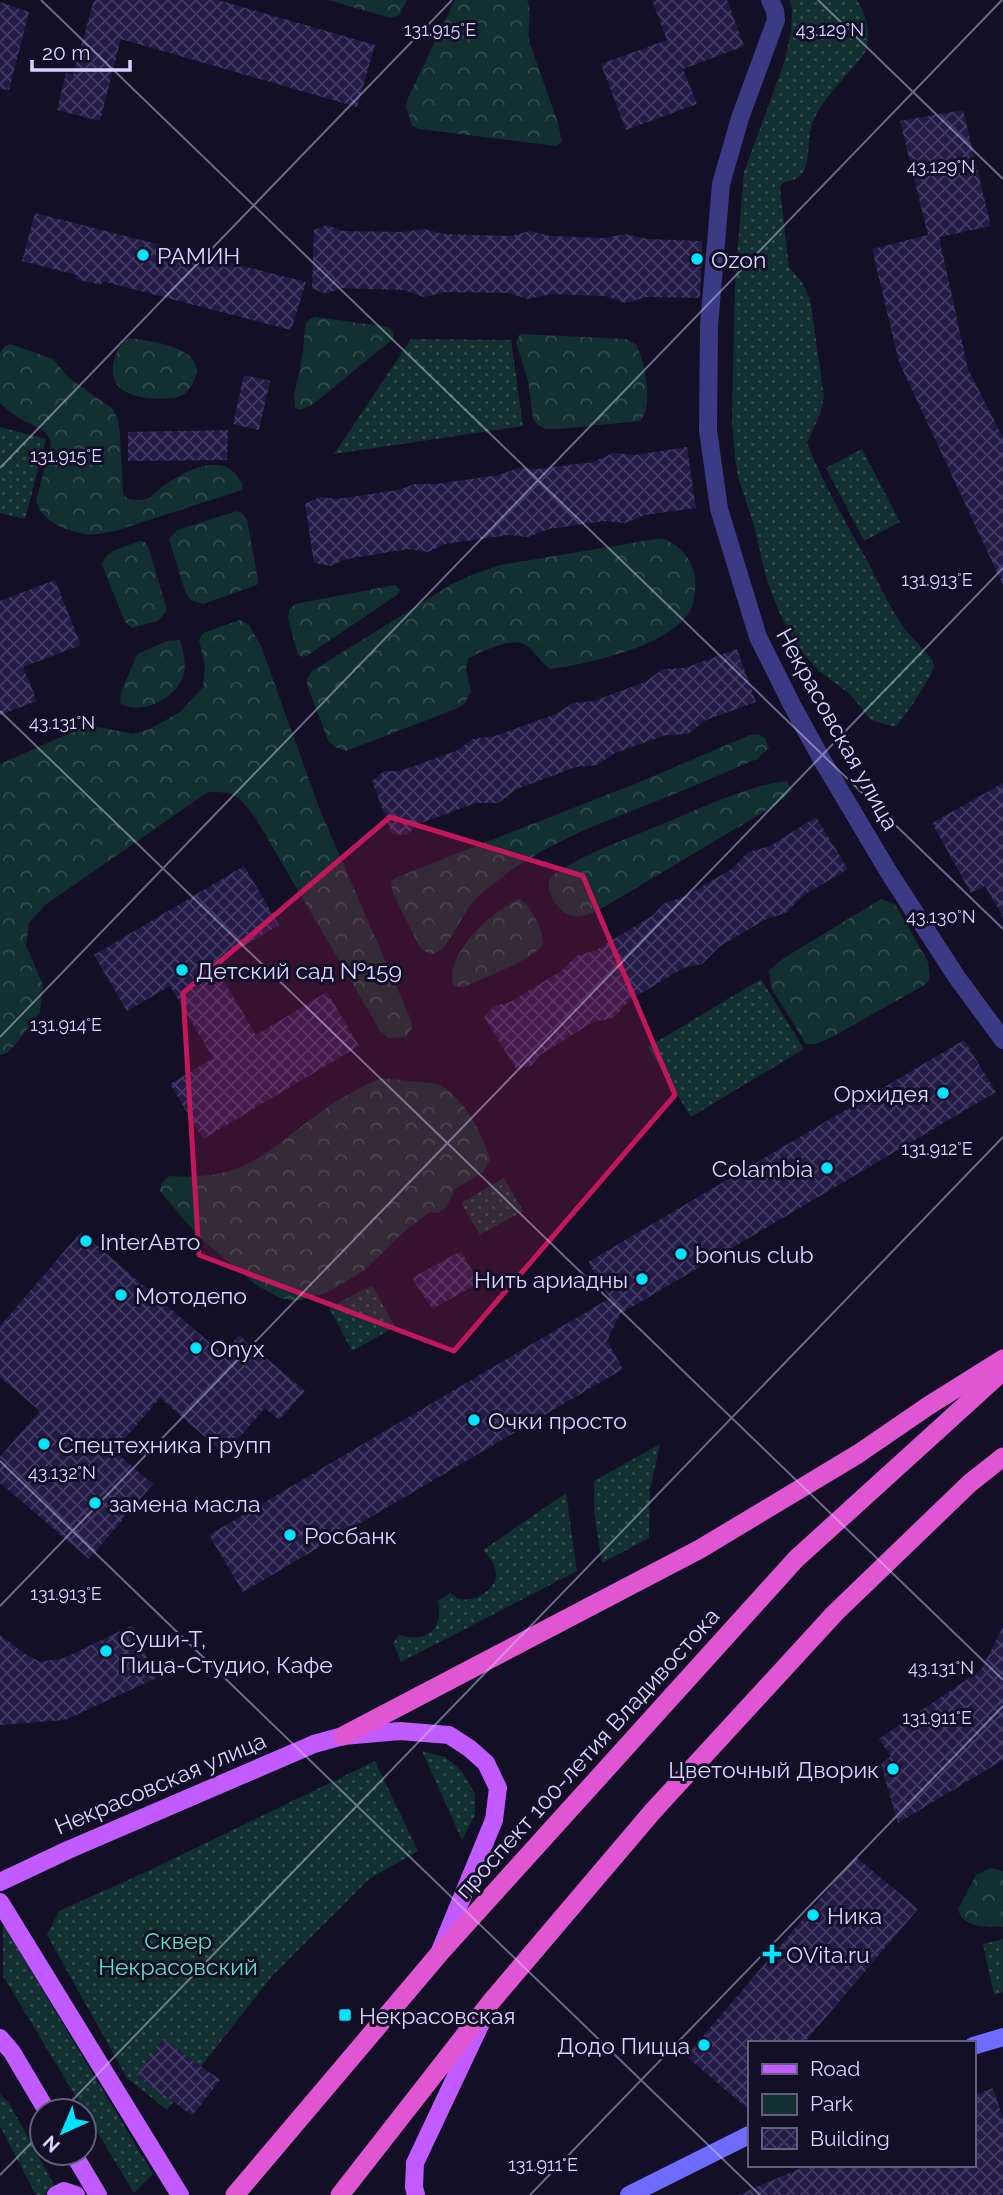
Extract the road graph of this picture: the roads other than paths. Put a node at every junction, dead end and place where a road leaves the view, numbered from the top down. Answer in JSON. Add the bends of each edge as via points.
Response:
{"nodes":[{"id":1,"x":770,"y":0,"type":"edge"},
{"id":2,"x":1003,"y":1040,"type":"edge"},
{"id":3,"x":1003,"y":1359,"type":"edge"},
{"id":4,"x":1003,"y":1371,"type":"edge"},
{"id":5,"x":1003,"y":1457,"type":"edge"},
{"id":6,"x":343,"y":1736,"type":"junction"},
{"id":7,"x":0,"y":1882,"type":"edge"},
{"id":8,"x":0,"y":1902,"type":"edge"},
{"id":9,"x":439,"y":1954,"type":"junction"},
{"id":10,"x":490,"y":2003,"type":"junction"},
{"id":11,"x":1003,"y":2037,"type":"edge"},
{"id":12,"x":0,"y":2038,"type":"edge"},
{"id":13,"x":975,"y":2045,"type":"edge"},
{"id":14,"x":39,"y":2097,"type":"edge"},
{"id":15,"x":748,"y":2136,"type":"edge"},
{"id":16,"x":81,"y":2167,"type":"edge"},
{"id":17,"x":240,"y":2188,"type":"edge"},
{"id":18,"x":56,"y":2195,"type":"edge"},
{"id":19,"x":76,"y":2195,"type":"edge"},
{"id":20,"x":98,"y":2195,"type":"edge"},
{"id":21,"x":180,"y":2195,"type":"edge"},
{"id":22,"x":340,"y":2195,"type":"edge"},
{"id":23,"x":416,"y":2195,"type":"edge"},
{"id":24,"x":629,"y":2195,"type":"edge"}],
"edges":[{"from":1,"to":2,"type":"street","name":"Некрасовская улица","via":[[776,20],[721,184],[709,326],[708,430],[719,509],[758,637],[821,760],[888,871]]},
{"from":3,"to":6,"type":"highway","via":[[700,1549]]},
{"from":4,"to":9,"type":"highway","name":"проспект 100-летия Владивостока","via":[[796,1559]]},
{"from":5,"to":10,"type":"highway","via":[[835,1613],[653,1811]]},
{"from":6,"to":7,"type":"main road","name":"Некрасовская улица","via":[[314,1744]]},
{"from":6,"to":9,"type":"main road","name":"Некрасовская улица","via":[[400,1731],[449,1735],[486,1763],[498,1788],[494,1820]]},
{"from":8,"to":21,"type":"main road"},
{"from":9,"to":17,"type":"highway","name":"проспект 100-летия Владивостока"},
{"from":10,"to":22,"type":"highway"},
{"from":10,"to":23,"type":"main road","via":[[415,2163]]},
{"from":11,"to":13,"type":"main road"},
{"from":12,"to":14,"type":"main road"},
{"from":15,"to":24,"type":"main road"},
{"from":16,"to":20,"type":"main road"},
{"from":18,"to":19,"type":"main road","via":[[64,2191]]}]}
